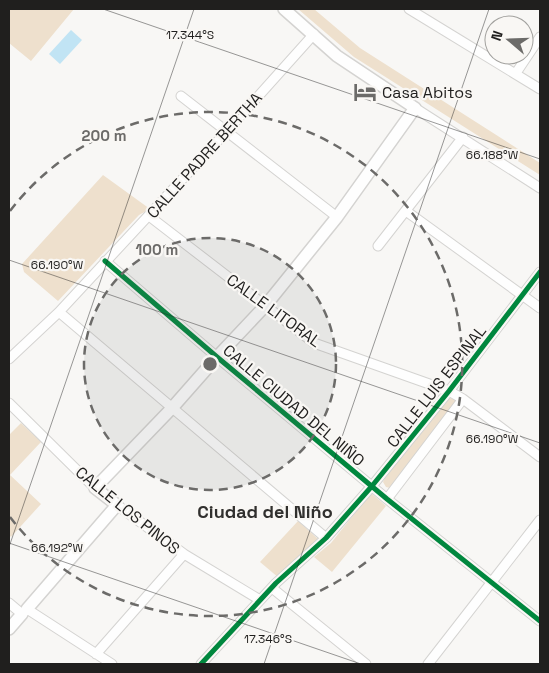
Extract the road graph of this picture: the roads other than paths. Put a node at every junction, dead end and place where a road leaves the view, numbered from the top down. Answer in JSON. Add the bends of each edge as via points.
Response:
{"nodes":[{"id":1,"x":284,"y":9,"type":"edge"},
{"id":2,"x":410,"y":9,"type":"edge"},
{"id":3,"x":422,"y":12,"type":"edge"},
{"id":4,"x":314,"y":34,"type":"junction"},
{"id":5,"x":540,"y":37,"type":"edge"},
{"id":6,"x":516,"y":74,"type":"junction"},
{"id":7,"x":540,"y":89,"type":"edge"},
{"id":8,"x":181,"y":96,"type":"dead end"},
{"id":9,"x":416,"y":108,"type":"junction"},
{"id":10,"x":227,"y":132,"type":"junction"},
{"id":11,"x":463,"y":137,"type":"junction"},
{"id":12,"x":540,"y":188,"type":"edge"},
{"id":13,"x":406,"y":211,"type":"junction"},
{"id":14,"x":149,"y":216,"type":"junction"},
{"id":15,"x":337,"y":217,"type":"junction"},
{"id":16,"x":378,"y":246,"type":"dead end"},
{"id":17,"x":105,"y":261,"type":"junction"},
{"id":18,"x":540,"y":272,"type":"edge"},
{"id":19,"x":523,"y":295,"type":"junction"},
{"id":20,"x":266,"y":305,"type":"junction"},
{"id":21,"x":540,"y":308,"type":"edge"},
{"id":22,"x":59,"y":312,"type":"junction"},
{"id":23,"x":217,"y":357,"type":"junction"},
{"id":24,"x":9,"y":359,"type":"edge"},
{"id":25,"x":449,"y":391,"type":"junction"},
{"id":26,"x":463,"y":399,"type":"junction"},
{"id":27,"x":9,"y":403,"type":"edge"},
{"id":28,"x":172,"y":408,"type":"junction"},
{"id":29,"x":540,"y":457,"type":"edge"},
{"id":30,"x":372,"y":486,"type":"junction"},
{"id":31,"x":95,"y":488,"type":"junction"},
{"id":32,"x":387,"y":499,"type":"junction"},
{"id":33,"x":117,"y":505,"type":"junction"},
{"id":34,"x":540,"y":520,"type":"edge"},
{"id":35,"x":326,"y":538,"type":"junction"},
{"id":36,"x":184,"y":554,"type":"junction"},
{"id":37,"x":491,"y":582,"type":"junction"},
{"id":38,"x":272,"y":588,"type":"junction"},
{"id":39,"x":260,"y":600,"type":"junction"},
{"id":40,"x":9,"y":603,"type":"edge"},
{"id":41,"x":24,"y":611,"type":"junction"},
{"id":42,"x":540,"y":621,"type":"edge"},
{"id":43,"x":9,"y":629,"type":"edge"},
{"id":44,"x":96,"y":654,"type":"junction"},
{"id":45,"x":112,"y":664,"type":"edge"},
{"id":46,"x":201,"y":664,"type":"edge"},
{"id":47,"x":366,"y":664,"type":"edge"},
{"id":48,"x":428,"y":664,"type":"edge"}],
"edges":[{"from":1,"to":4,"type":"street"},
{"from":2,"to":3,"type":"street"},
{"from":3,"to":6,"type":"street"},
{"from":4,"to":9,"type":"street","via":[[337,56]]},
{"from":4,"to":10,"type":"street","name":"CALLE PADRE BERTHA"},
{"from":5,"to":6,"type":"street"},
{"from":6,"to":7,"type":"street"},
{"from":8,"to":10,"type":"street"},
{"from":9,"to":11,"type":"street"},
{"from":9,"to":15,"type":"street"},
{"from":10,"to":14,"type":"street","name":"CALLE PADRE BERTHA"},
{"from":10,"to":15,"type":"street"},
{"from":11,"to":12,"type":"street"},
{"from":11,"to":13,"type":"street"},
{"from":13,"to":16,"type":"street"},
{"from":13,"to":19,"type":"street"},
{"from":14,"to":17,"type":"street","name":"CALLE PADRE BERTHA"},
{"from":14,"to":20,"type":"street","name":"CALLE LITORAL"},
{"from":15,"to":20,"type":"street"},
{"from":17,"to":22,"type":"street","name":"CALLE PADRE BERTHA"},
{"from":17,"to":23,"type":"street","name":"CALLE CIUDAD DEL NIÑO"},
{"from":18,"to":19,"type":"street","name":"CALLE LUIS ESPINAL"},
{"from":19,"to":21,"type":"street"},
{"from":19,"to":25,"type":"street","name":"CALLE LUIS ESPINAL"},
{"from":20,"to":23,"type":"street"},
{"from":20,"to":25,"type":"street","name":"CALLE LITORAL","via":[[314,343]]},
{"from":22,"to":24,"type":"street","name":"CALLE PADRE BERTHA"},
{"from":22,"to":28,"type":"street"},
{"from":23,"to":28,"type":"street"},
{"from":23,"to":30,"type":"street","name":"CALLE CIUDAD DEL NIÑO"},
{"from":25,"to":26,"type":"street","name":"CALLE LITORAL"},
{"from":25,"to":30,"type":"street","name":"CALLE LUIS ESPINAL"},
{"from":26,"to":29,"type":"street","name":"CALLE LITORAL"},
{"from":26,"to":32,"type":"street","name":"CALLE LUIS ESPINAL"},
{"from":27,"to":31,"type":"street","name":"CALLE LOS PINOS"},
{"from":28,"to":31,"type":"street"},
{"from":28,"to":35,"type":"street"},
{"from":30,"to":32,"type":"street","name":"CALLE CIUDAD DEL NIÑO"},
{"from":30,"to":35,"type":"street","name":"CALLE LUIS ESPINAL"},
{"from":31,"to":33,"type":"street","name":"CALLE LOS PINOS"},
{"from":32,"to":37,"type":"street","name":"CALLE CIUDAD DEL NIÑO"},
{"from":33,"to":36,"type":"street","name":"CALLE LOS PINOS"},
{"from":33,"to":41,"type":"street"},
{"from":34,"to":37,"type":"street"},
{"from":35,"to":38,"type":"street","name":"CALLE LUIS ESPINAL"},
{"from":36,"to":39,"type":"street","name":"CALLE LOS PINOS"},
{"from":36,"to":44,"type":"street"},
{"from":37,"to":42,"type":"street","name":"CALLE CIUDAD DEL NIÑO"},
{"from":37,"to":48,"type":"street"},
{"from":38,"to":39,"type":"street","name":"CALLE LUIS ESPINAL"},
{"from":38,"to":47,"type":"street"},
{"from":39,"to":46,"type":"street","name":"CALLE LUIS ESPINAL"},
{"from":40,"to":41,"type":"street"},
{"from":41,"to":43,"type":"street"},
{"from":41,"to":44,"type":"street"},
{"from":44,"to":45,"type":"street"}]}
